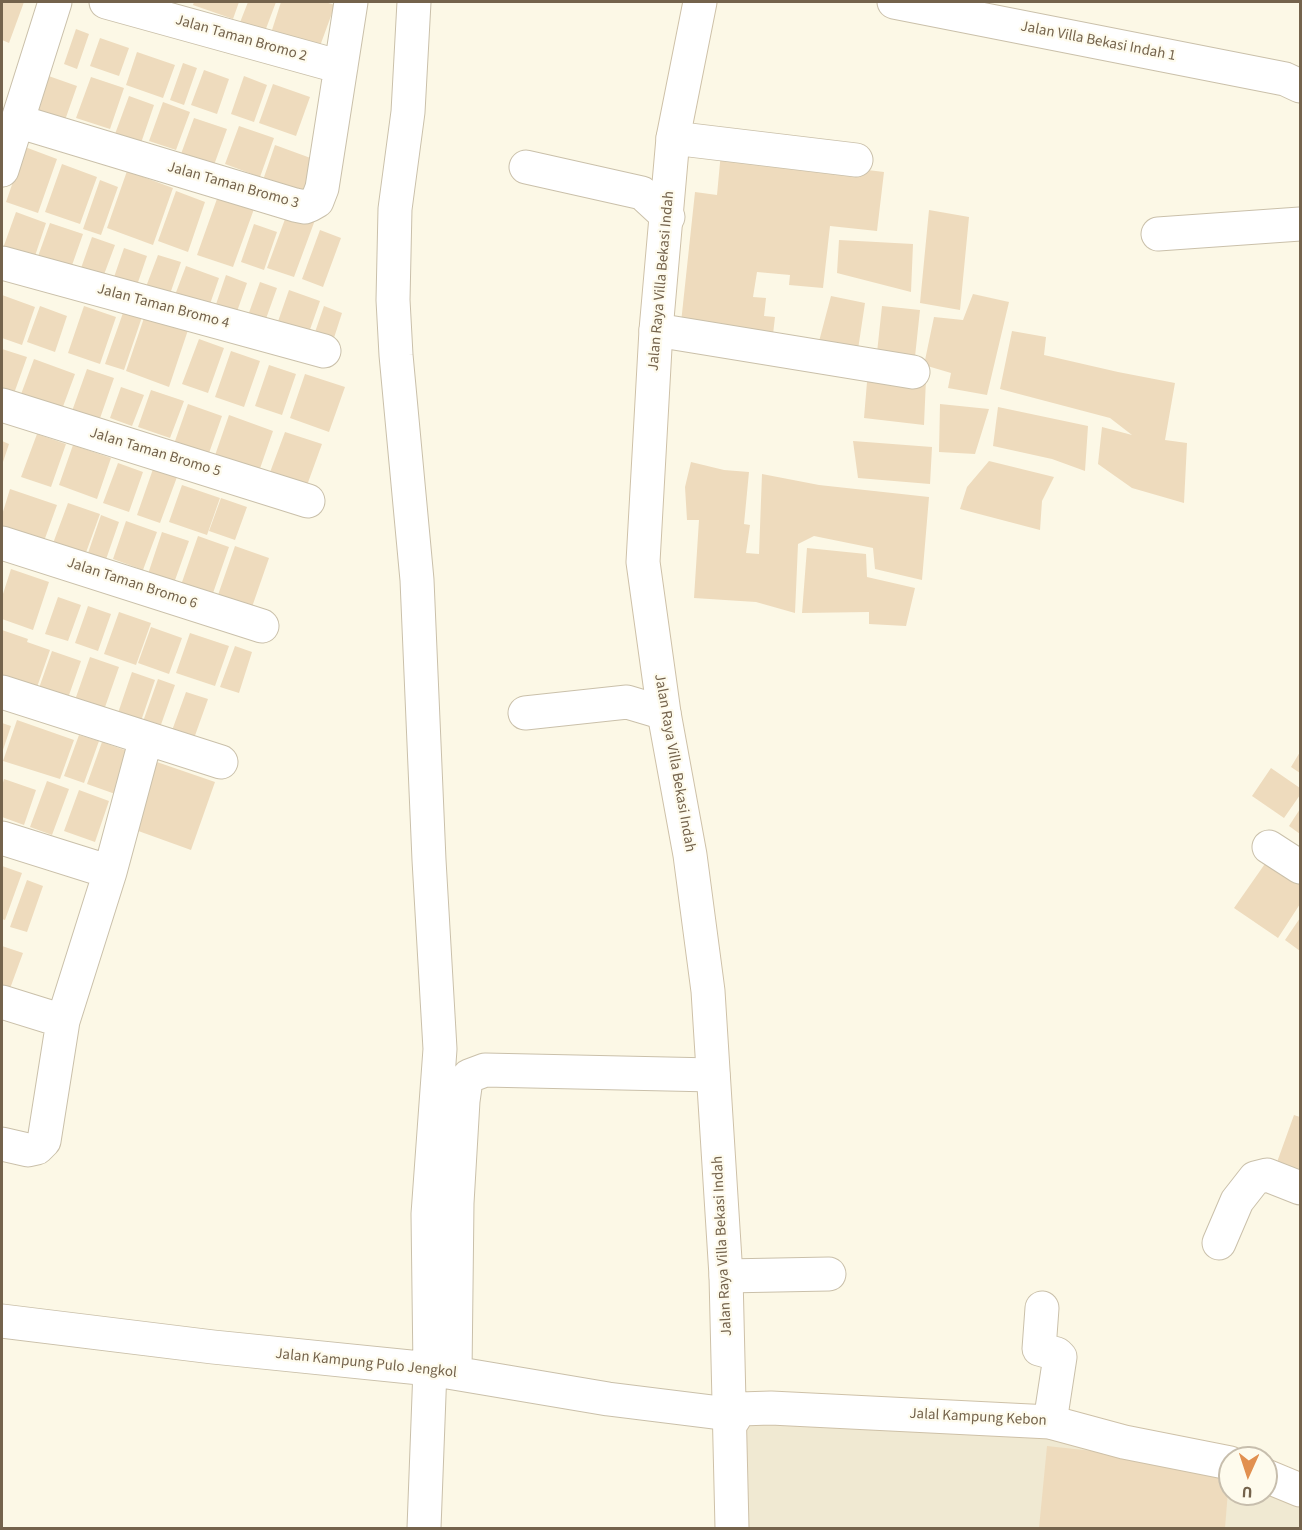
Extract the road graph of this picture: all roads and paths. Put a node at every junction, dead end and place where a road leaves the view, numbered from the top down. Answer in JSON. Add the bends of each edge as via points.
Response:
{"nodes":[{"id":1,"x":55,"y":2,"type":"edge"},
{"id":2,"x":106,"y":2,"type":"edge"},
{"id":3,"x":351,"y":2,"type":"edge"},
{"id":4,"x":414,"y":2,"type":"edge"},
{"id":5,"x":700,"y":2,"type":"edge"},
{"id":6,"x":894,"y":2,"type":"edge"},
{"id":7,"x":342,"y":67,"type":"junction"},
{"id":8,"x":1300,"y":86,"type":"edge"},
{"id":9,"x":17,"y":121,"type":"junction"},
{"id":10,"x":673,"y":138,"type":"junction"},
{"id":11,"x":856,"y":160,"type":"dead end"},
{"id":12,"x":526,"y":167,"type":"dead end"},
{"id":13,"x":2,"y":170,"type":"edge"},
{"id":14,"x":668,"y":217,"type":"junction"},
{"id":15,"x":1300,"y":224,"type":"edge"},
{"id":16,"x":1158,"y":234,"type":"dead end"},
{"id":17,"x":2,"y":263,"type":"edge"},
{"id":18,"x":656,"y":330,"type":"junction"},
{"id":19,"x":324,"y":351,"type":"dead end"},
{"id":20,"x":913,"y":372,"type":"dead end"},
{"id":21,"x":2,"y":405,"type":"edge"},
{"id":22,"x":308,"y":501,"type":"dead end"},
{"id":23,"x":2,"y":543,"type":"edge"},
{"id":24,"x":262,"y":626,"type":"dead end"},
{"id":25,"x":2,"y":692,"type":"edge"},
{"id":26,"x":525,"y":713,"type":"dead end"},
{"id":27,"x":664,"y":713,"type":"junction"},
{"id":28,"x":146,"y":738,"type":"junction"},
{"id":29,"x":221,"y":762,"type":"dead end"},
{"id":30,"x":2,"y":838,"type":"edge"},
{"id":31,"x":1269,"y":847,"type":"dead end"},
{"id":32,"x":1300,"y":867,"type":"edge"},
{"id":33,"x":110,"y":872,"type":"junction"},
{"id":34,"x":2,"y":1002,"type":"edge"},
{"id":35,"x":63,"y":1021,"type":"junction"},
{"id":36,"x":440,"y":1049,"type":"junction"},
{"id":37,"x":485,"y":1070,"type":"junction"},
{"id":38,"x":713,"y":1075,"type":"junction"},
{"id":39,"x":2,"y":1144,"type":"edge"},
{"id":40,"x":1300,"y":1188,"type":"edge"},
{"id":41,"x":1219,"y":1243,"type":"dead end"},
{"id":42,"x":830,"y":1274,"type":"dead end"},
{"id":43,"x":726,"y":1276,"type":"junction"},
{"id":44,"x":1042,"y":1308,"type":"dead end"},
{"id":45,"x":2,"y":1321,"type":"edge"},
{"id":46,"x":443,"y":1371,"type":"junction"},
{"id":47,"x":730,"y":1419,"type":"junction"},
{"id":48,"x":1050,"y":1422,"type":"junction"},
{"id":49,"x":1218,"y":1461,"type":"edge"},
{"id":50,"x":1278,"y":1481,"type":"edge"},
{"id":51,"x":1300,"y":1490,"type":"edge"},
{"id":52,"x":424,"y":1528,"type":"edge"},
{"id":53,"x":732,"y":1528,"type":"edge"}],
"edges":[{"from":1,"to":9,"type":"street"},
{"from":2,"to":7,"type":"street","name":"Jalan Taman Bromo 2"},
{"from":3,"to":7,"type":"street"},
{"from":4,"to":36,"type":"street","via":[[408,111],[395,209],[393,300],[417,580]]},
{"from":5,"to":10,"type":"street","name":"Jalan Raya Villa Bekasi Indah"},
{"from":6,"to":8,"type":"street","name":"Jalan Villa Bekasi Indah 1","via":[[1274,77]]},
{"from":7,"to":9,"type":"street","name":"Jalan Taman Bromo 3","via":[[320,196],[305,207]]},
{"from":9,"to":13,"type":"street"},
{"from":10,"to":11,"type":"street"},
{"from":10,"to":14,"type":"street","name":"Jalan Raya Villa Bekasi Indah"},
{"from":12,"to":14,"type":"street","via":[[642,194]]},
{"from":14,"to":18,"type":"street","name":"Jalan Raya Villa Bekasi Indah"},
{"from":15,"to":16,"type":"street"},
{"from":17,"to":19,"type":"street","name":"Jalan Taman Bromo 4"},
{"from":18,"to":20,"type":"street"},
{"from":18,"to":27,"type":"street","name":"Jalan Raya Villa Bekasi Indah","via":[[643,562]]},
{"from":21,"to":22,"type":"street","name":"Jalan Taman Bromo 5"},
{"from":23,"to":24,"type":"street","name":"Jalan Taman Bromo 6"},
{"from":25,"to":28,"type":"street"},
{"from":26,"to":27,"type":"street","via":[[627,702]]},
{"from":27,"to":38,"type":"street","name":"Jalan Raya Villa Bekasi Indah","via":[[708,991]]},
{"from":28,"to":29,"type":"street"},
{"from":28,"to":33,"type":"street"},
{"from":30,"to":33,"type":"street"},
{"from":31,"to":32,"type":"street"},
{"from":33,"to":35,"type":"street"},
{"from":34,"to":35,"type":"street"},
{"from":35,"to":39,"type":"street","via":[[42,1144],[28,1150]]},
{"from":36,"to":37,"type":"street","via":[[455,1052]]},
{"from":36,"to":46,"type":"street","via":[[429,1214]]},
{"from":37,"to":38,"type":"street"},
{"from":37,"to":46,"type":"street","via":[[466,1080],[463,1101]]},
{"from":38,"to":43,"type":"street","name":"Jalan Raya Villa Bekasi Indah"},
{"from":40,"to":41,"type":"street","via":[[1267,1175],[1255,1178],[1237,1201]]},
{"from":42,"to":43,"type":"street"},
{"from":43,"to":47,"type":"street","name":"Jalan Raya Villa Bekasi Indah"},
{"from":44,"to":48,"type":"street","via":[[1039,1349],[1060,1357]]},
{"from":45,"to":46,"type":"street","name":"Jalan Kampung Pulo Jengkol"},
{"from":46,"to":47,"type":"street","name":"Jalan Kampung Pulo Jengkol"},
{"from":46,"to":52,"type":"street"},
{"from":47,"to":48,"type":"street","name":"Jalal Kampung Kebon","via":[[740,1409],[771,1407]]},
{"from":47,"to":53,"type":"street","name":"Jalan Raya Villa Bekasi Indah"},
{"from":48,"to":49,"type":"street","name":"Jalal Kampung Kebon"},
{"from":50,"to":51,"type":"street"}]}
